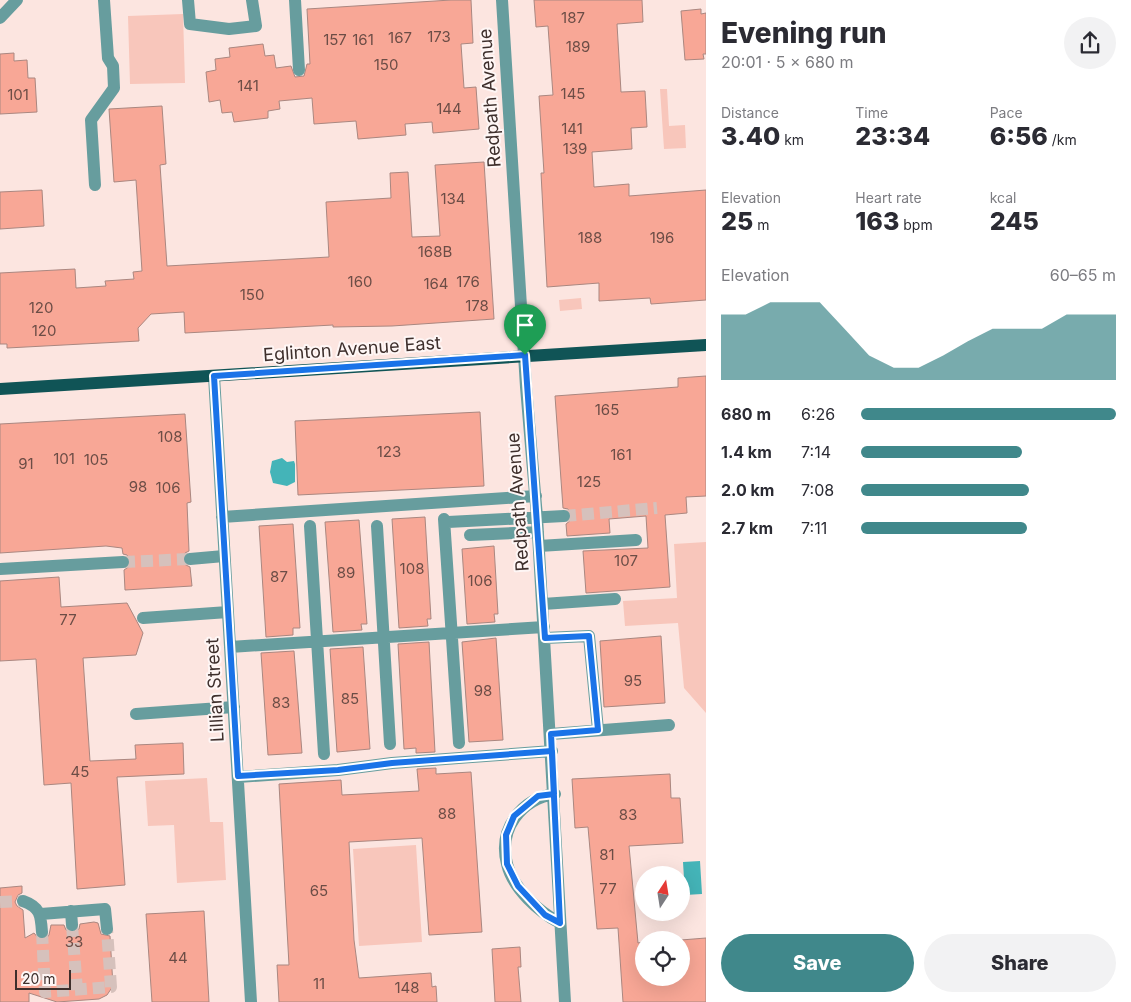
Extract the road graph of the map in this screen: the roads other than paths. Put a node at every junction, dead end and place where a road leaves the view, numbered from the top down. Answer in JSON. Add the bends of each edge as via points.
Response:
{"nodes":[{"id":1,"x":17,"y":0,"type":"edge"},
{"id":2,"x":104,"y":0,"type":"edge"},
{"id":3,"x":188,"y":0,"type":"edge"},
{"id":4,"x":252,"y":0,"type":"edge"},
{"id":5,"x":295,"y":0,"type":"edge"},
{"id":6,"x":502,"y":0,"type":"edge"},
{"id":7,"x":0,"y":18,"type":"edge"},
{"id":8,"x":299,"y":70,"type":"dead end"},
{"id":9,"x":94,"y":185,"type":"dead end"},
{"id":10,"x":706,"y":344,"type":"edge"},
{"id":11,"x":525,"y":355,"type":"junction"},
{"id":12,"x":214,"y":376,"type":"junction"},
{"id":13,"x":0,"y":389,"type":"edge"},
{"id":14,"x":536,"y":496,"type":"junction"},
{"id":15,"x":564,"y":516,"type":"tunnel mouth"},
{"id":16,"x":222,"y":517,"type":"junction"},
{"id":17,"x":538,"y":517,"type":"junction"},
{"id":18,"x":310,"y":526,"type":"dead end"},
{"id":19,"x":377,"y":526,"type":"dead end"},
{"id":20,"x":538,"y":532,"type":"junction"},
{"id":21,"x":470,"y":535,"type":"dead end"},
{"id":22,"x":636,"y":540,"type":"dead end"},
{"id":23,"x":539,"y":546,"type":"junction"},
{"id":24,"x":224,"y":556,"type":"junction"},
{"id":25,"x":190,"y":559,"type":"tunnel mouth"},
{"id":26,"x":123,"y":562,"type":"tunnel mouth"},
{"id":27,"x":0,"y":569,"type":"edge"},
{"id":28,"x":616,"y":600,"type":"dead end"},
{"id":29,"x":543,"y":604,"type":"junction"},
{"id":30,"x":228,"y":612,"type":"junction"},
{"id":31,"x":144,"y":618,"type":"dead end"},
{"id":32,"x":451,"y":632,"type":"junction"},
{"id":33,"x":544,"y":632,"type":"junction"},
{"id":34,"x":382,"y":637,"type":"junction"},
{"id":35,"x":317,"y":641,"type":"junction"},
{"id":36,"x":230,"y":647,"type":"junction"},
{"id":37,"x":234,"y":707,"type":"junction"},
{"id":38,"x":136,"y":714,"type":"dead end"},
{"id":39,"x":669,"y":725,"type":"dead end"},
{"id":40,"x":598,"y":730,"type":"junction"},
{"id":41,"x":551,"y":734,"type":"junction"},
{"id":42,"x":459,"y":743,"type":"dead end"},
{"id":43,"x":390,"y":744,"type":"dead end"},
{"id":44,"x":552,"y":751,"type":"junction"},
{"id":45,"x":324,"y":754,"type":"dead end"},
{"id":46,"x":238,"y":776,"type":"junction"},
{"id":47,"x":554,"y":794,"type":"junction"},
{"id":48,"x":23,"y":901,"type":"tunnel mouth"},
{"id":49,"x":71,"y":912,"type":"junction"},
{"id":50,"x":41,"y":914,"type":"junction"},
{"id":51,"x":560,"y":923,"type":"junction"},
{"id":52,"x":72,"y":925,"type":"tunnel mouth"},
{"id":53,"x":107,"y":929,"type":"tunnel mouth"},
{"id":54,"x":42,"y":932,"type":"tunnel mouth"},
{"id":55,"x":251,"y":1002,"type":"edge"},
{"id":56,"x":565,"y":1002,"type":"edge"}],
"edges":[{"from":1,"to":7,"type":"street"},
{"from":2,"to":9,"type":"street","via":[[108,58],[113,66],[114,88],[91,120]]},
{"from":3,"to":4,"type":"street","via":[[190,24],[229,28],[256,26]]},
{"from":5,"to":8,"type":"street"},
{"from":6,"to":11,"type":"street","name":"Redpath Avenue"},
{"from":10,"to":11,"type":"main road","name":"Eglinton Avenue East"},
{"from":11,"to":12,"type":"main road","name":"Eglinton Avenue East"},
{"from":11,"to":14,"type":"street","name":"Redpath Avenue"},
{"from":12,"to":13,"type":"main road","name":"Eglinton Avenue East"},
{"from":12,"to":16,"type":"street","name":"Lillian Street"},
{"from":14,"to":16,"type":"street"},
{"from":14,"to":17,"type":"street","name":"Redpath Avenue"},
{"from":15,"to":17,"type":"street"},
{"from":16,"to":24,"type":"street","name":"Lillian Street"},
{"from":17,"to":20,"type":"street","name":"Redpath Avenue"},
{"from":17,"to":32,"type":"street","via":[[446,521]]},
{"from":18,"to":35,"type":"street"},
{"from":19,"to":34,"type":"street"},
{"from":20,"to":21,"type":"street"},
{"from":20,"to":23,"type":"street","name":"Redpath Avenue"},
{"from":22,"to":23,"type":"street"},
{"from":23,"to":29,"type":"street","name":"Redpath Avenue"},
{"from":24,"to":25,"type":"street"},
{"from":24,"to":30,"type":"street","name":"Lillian Street"},
{"from":26,"to":27,"type":"street"},
{"from":28,"to":29,"type":"street"},
{"from":29,"to":33,"type":"street","name":"Redpath Avenue"},
{"from":30,"to":31,"type":"street"},
{"from":30,"to":36,"type":"street","name":"Lillian Street"},
{"from":32,"to":33,"type":"street"},
{"from":32,"to":34,"type":"street"},
{"from":32,"to":42,"type":"street"},
{"from":33,"to":40,"type":"street","via":[[589,636]]},
{"from":33,"to":41,"type":"street","name":"Redpath Avenue"},
{"from":34,"to":35,"type":"street"},
{"from":34,"to":43,"type":"street"},
{"from":35,"to":36,"type":"street"},
{"from":35,"to":45,"type":"street"},
{"from":36,"to":37,"type":"street","name":"Lillian Street"},
{"from":37,"to":38,"type":"street"},
{"from":37,"to":46,"type":"street","name":"Lillian Street"},
{"from":39,"to":40,"type":"street"},
{"from":40,"to":41,"type":"street"},
{"from":41,"to":44,"type":"street","name":"Redpath Avenue"},
{"from":44,"to":46,"type":"street"},
{"from":44,"to":47,"type":"street","name":"Redpath Avenue"},
{"from":46,"to":55,"type":"street","name":"Lillian Street"},
{"from":47,"to":51,"type":"street","name":"Redpath Avenue"},
{"from":47,"to":51,"type":"street","via":[[538,796],[514,816],[506,835],[507,864],[518,886],[545,915]]},
{"from":48,"to":50,"type":"street","via":[[33,905]]},
{"from":49,"to":50,"type":"street"},
{"from":49,"to":52,"type":"street"},
{"from":49,"to":53,"type":"street","via":[[105,909]]},
{"from":50,"to":54,"type":"street"},
{"from":51,"to":56,"type":"street","name":"Redpath Avenue"}]}
